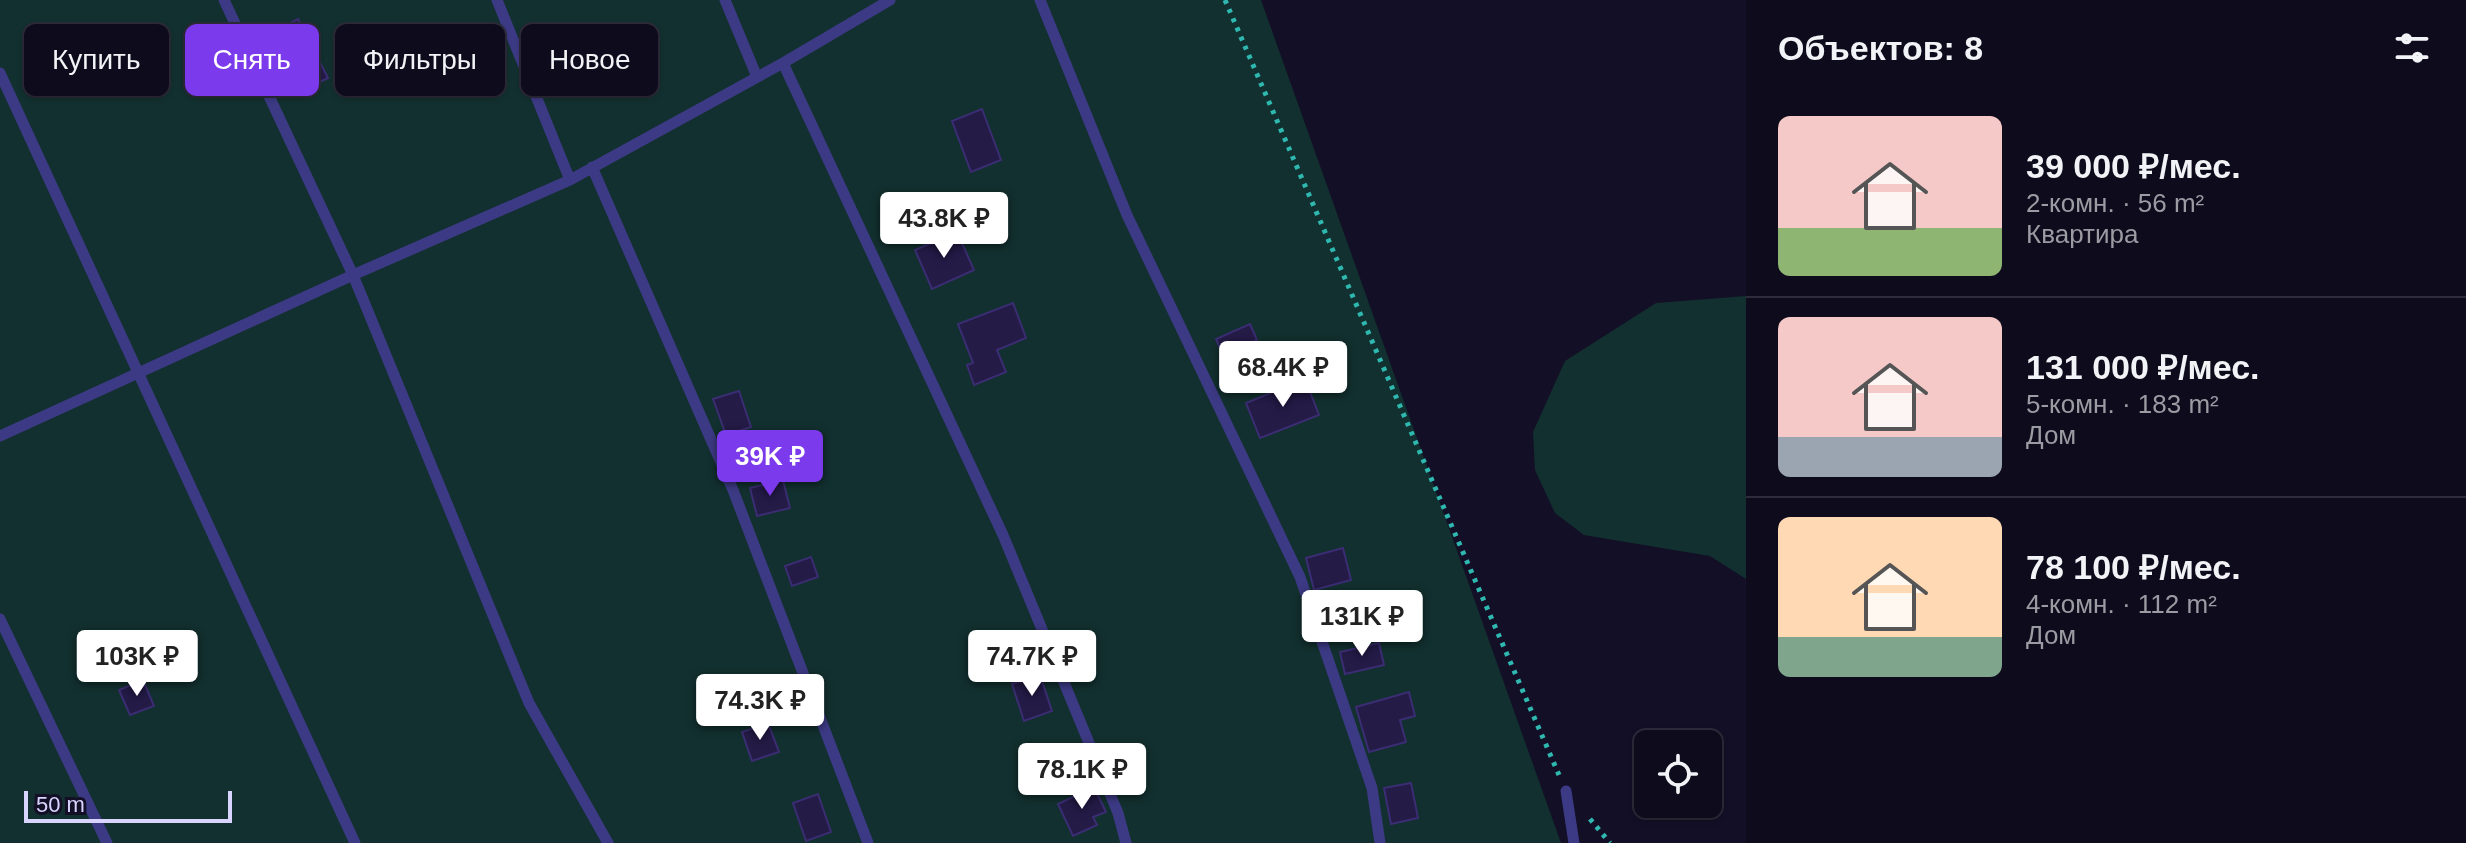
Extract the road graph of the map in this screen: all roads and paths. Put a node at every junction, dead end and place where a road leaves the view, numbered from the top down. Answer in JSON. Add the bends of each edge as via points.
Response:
{"nodes":[{"id":1,"x":224,"y":0,"type":"edge"},
{"id":2,"x":497,"y":0,"type":"edge"},
{"id":3,"x":725,"y":0,"type":"edge"},
{"id":4,"x":890,"y":0,"type":"edge"},
{"id":5,"x":1040,"y":0,"type":"edge"},
{"id":6,"x":1225,"y":0,"type":"edge"},
{"id":7,"x":783,"y":63,"type":"junction"},
{"id":8,"x":0,"y":73,"type":"edge"},
{"id":9,"x":757,"y":77,"type":"junction"},
{"id":10,"x":592,"y":167,"type":"junction"},
{"id":11,"x":570,"y":180,"type":"junction"},
{"id":12,"x":353,"y":275,"type":"junction"},
{"id":13,"x":138,"y":375,"type":"junction"},
{"id":14,"x":0,"y":436,"type":"edge"},
{"id":15,"x":0,"y":619,"type":"edge"},
{"id":16,"x":1566,"y":791,"type":"junction"},
{"id":17,"x":107,"y":843,"type":"edge"},
{"id":18,"x":355,"y":843,"type":"edge"},
{"id":19,"x":608,"y":843,"type":"edge"},
{"id":20,"x":868,"y":843,"type":"edge"},
{"id":21,"x":1126,"y":843,"type":"edge"},
{"id":22,"x":1380,"y":843,"type":"edge"},
{"id":23,"x":1574,"y":843,"type":"edge"},
{"id":24,"x":1610,"y":843,"type":"edge"}],
"edges":[{"from":1,"to":12,"type":"lane"},
{"from":2,"to":11,"type":"lane"},
{"from":3,"to":9,"type":"lane"},
{"from":4,"to":7,"type":"lane"},
{"from":5,"to":22,"type":"lane","via":[[1127,215],[1300,577],[1372,788]]},
{"from":6,"to":16,"type":"path"},
{"from":7,"to":9,"type":"lane"},
{"from":7,"to":21,"type":"lane","via":[[1003,535]]},
{"from":8,"to":13,"type":"lane"},
{"from":9,"to":10,"type":"lane"},
{"from":10,"to":11,"type":"lane"},
{"from":10,"to":20,"type":"lane","via":[[733,490]]},
{"from":11,"to":12,"type":"lane"},
{"from":12,"to":13,"type":"lane"},
{"from":12,"to":19,"type":"lane","via":[[529,703]]},
{"from":13,"to":14,"type":"lane"},
{"from":13,"to":18,"type":"lane"},
{"from":15,"to":17,"type":"lane"},
{"from":16,"to":23,"type":"lane"},
{"from":16,"to":24,"type":"path"}]}
